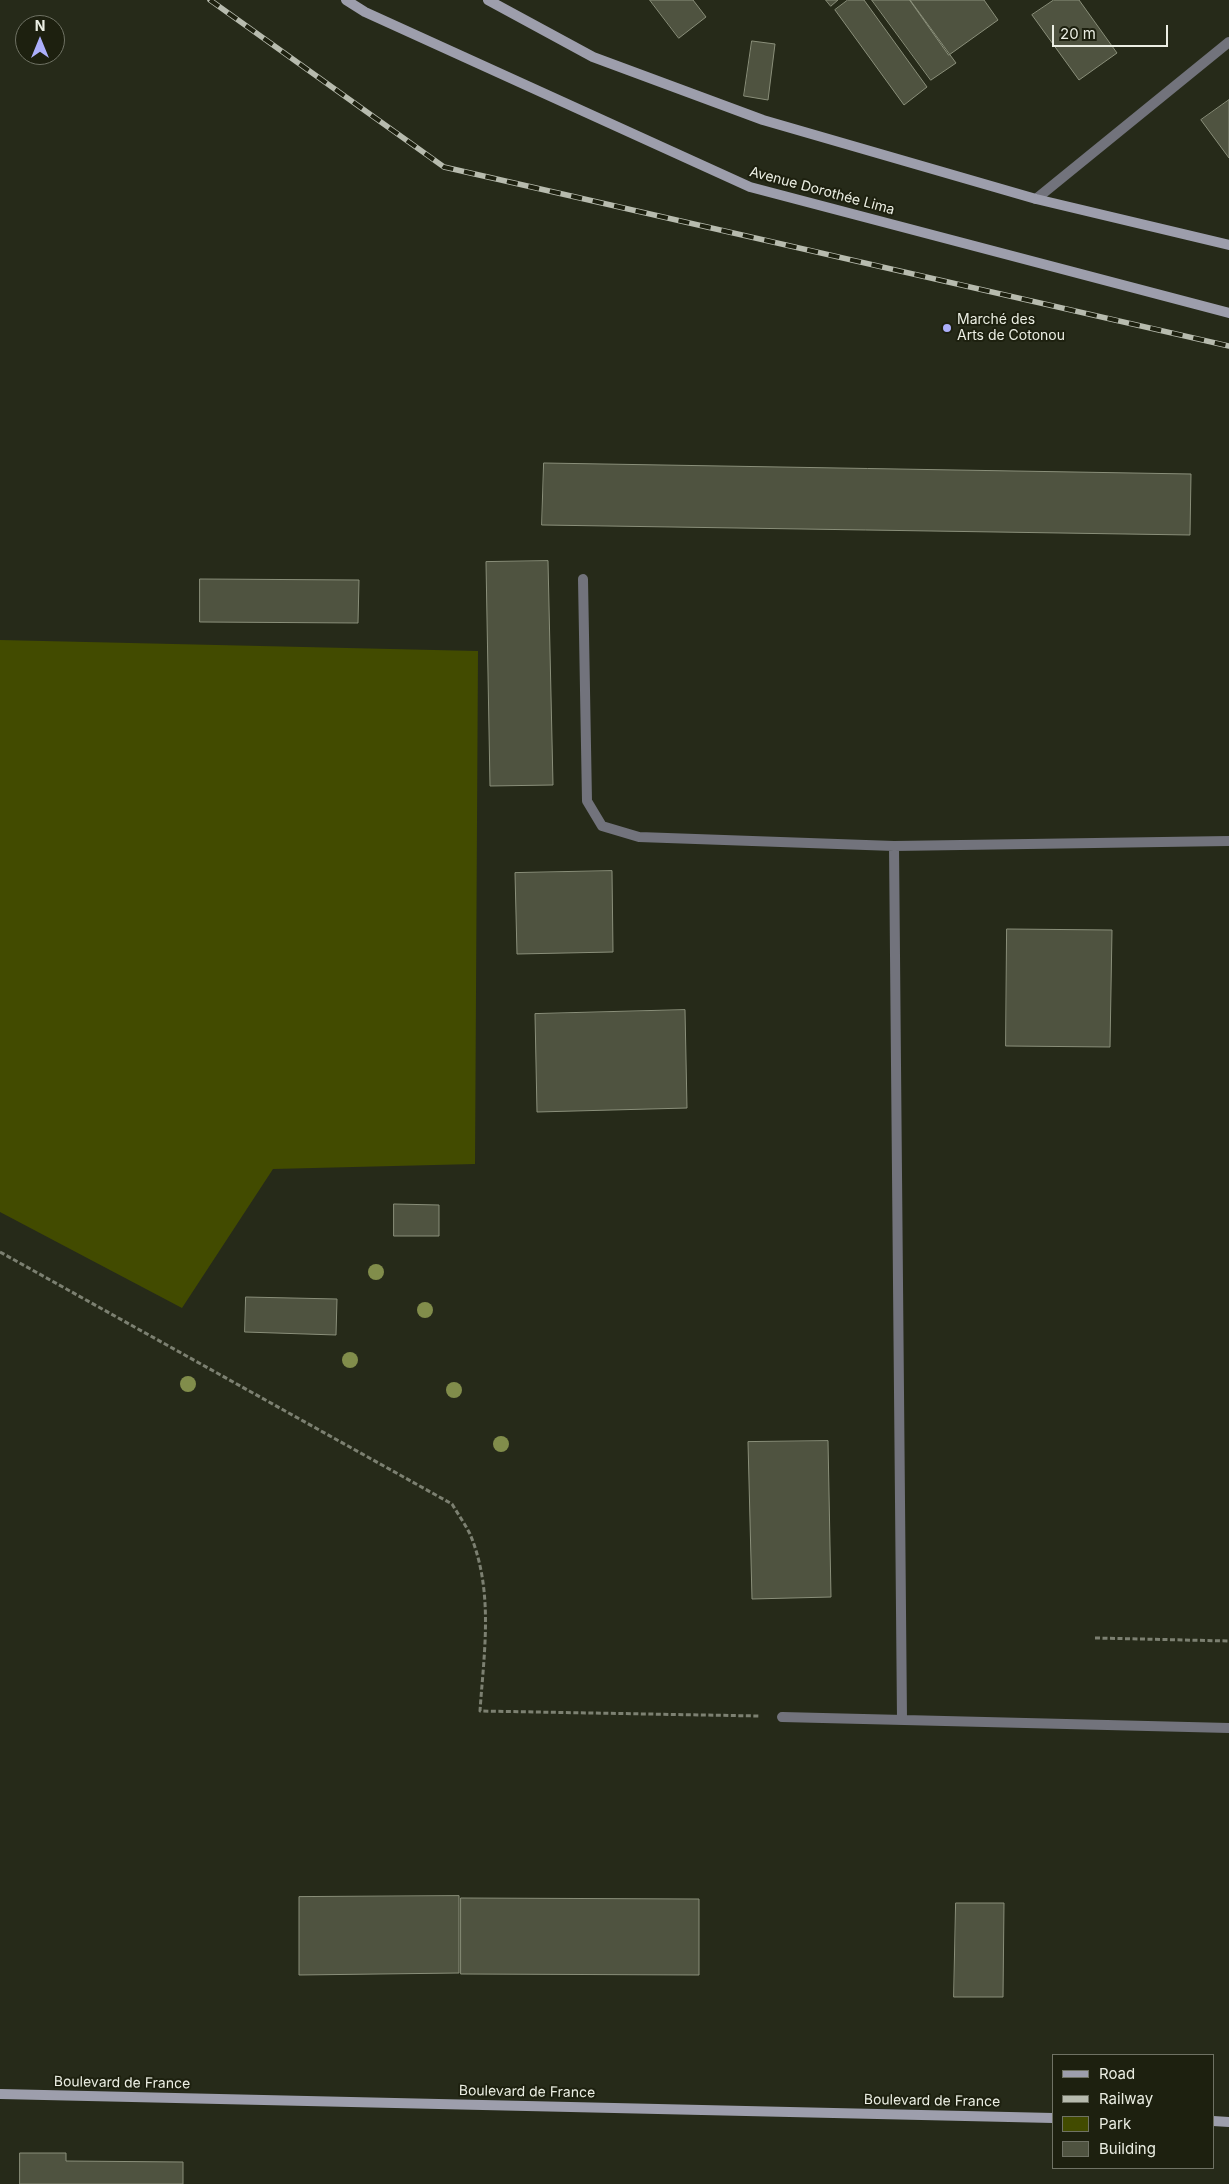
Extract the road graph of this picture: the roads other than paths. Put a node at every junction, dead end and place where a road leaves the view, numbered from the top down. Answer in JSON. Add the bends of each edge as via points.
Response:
{"nodes":[{"id":1,"x":346,"y":0,"type":"edge"},
{"id":2,"x":488,"y":0,"type":"edge"},
{"id":3,"x":1229,"y":42,"type":"edge"},
{"id":4,"x":1036,"y":199,"type":"junction"},
{"id":5,"x":1229,"y":246,"type":"edge"},
{"id":6,"x":1229,"y":313,"type":"edge"},
{"id":7,"x":583,"y":579,"type":"dead end"},
{"id":8,"x":1229,"y":841,"type":"edge"},
{"id":9,"x":894,"y":846,"type":"junction"},
{"id":10,"x":782,"y":1717,"type":"road end"},
{"id":11,"x":902,"y":1719,"type":"junction"},
{"id":12,"x":1229,"y":1728,"type":"edge"},
{"id":13,"x":0,"y":2094,"type":"edge"},
{"id":14,"x":1052,"y":2118,"type":"edge"},
{"id":15,"x":1214,"y":2121,"type":"edge"},
{"id":16,"x":1229,"y":2122,"type":"edge"}],
"edges":[{"from":1,"to":6,"type":"main road","name":"Avenue Dorothée Lima","via":[[365,12],[750,187]]},
{"from":2,"to":4,"type":"main road","via":[[593,56],[763,120]]},
{"from":3,"to":4,"type":"street"},
{"from":4,"to":5,"type":"main road"},
{"from":7,"to":9,"type":"street","via":[[587,801],[602,826],[639,837]]},
{"from":8,"to":9,"type":"street"},
{"from":9,"to":11,"type":"street"},
{"from":10,"to":11,"type":"street"},
{"from":11,"to":12,"type":"street"},
{"from":13,"to":14,"type":"main road","name":"Boulevard de France"},
{"from":15,"to":16,"type":"main road"}]}
